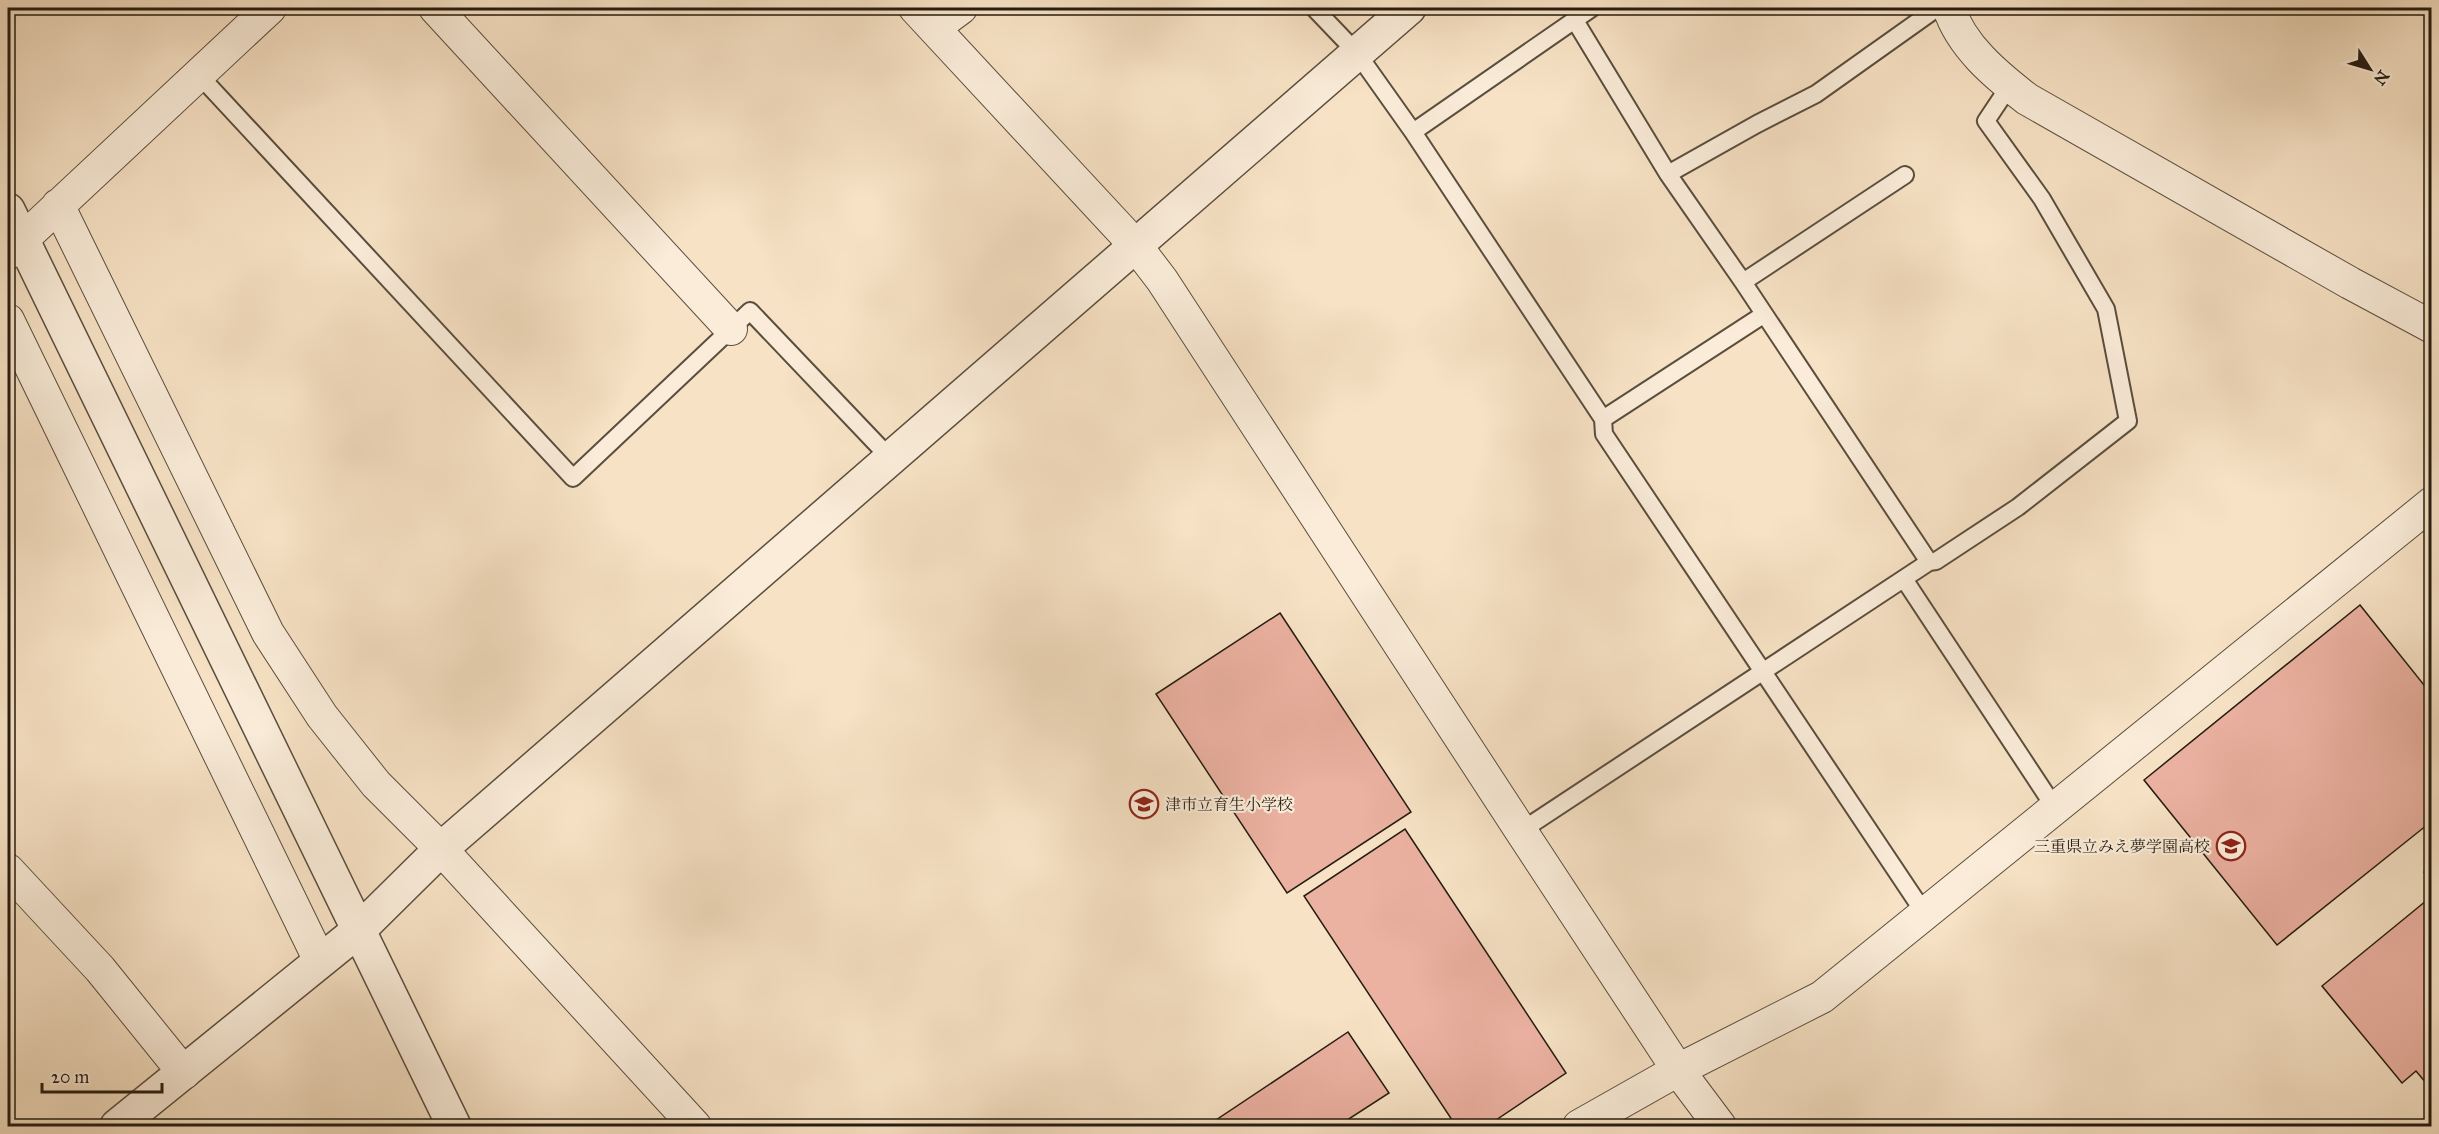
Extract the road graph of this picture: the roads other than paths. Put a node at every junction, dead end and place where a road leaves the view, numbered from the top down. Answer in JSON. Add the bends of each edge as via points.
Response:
{"nodes":[{"id":1,"x":270,"y":8,"type":"edge"},
{"id":2,"x":435,"y":8,"type":"edge"},
{"id":3,"x":961,"y":8,"type":"edge"},
{"id":4,"x":1314,"y":8,"type":"edge"},
{"id":5,"x":1409,"y":8,"type":"edge"},
{"id":6,"x":1592,"y":8,"type":"edge"},
{"id":7,"x":1937,"y":8,"type":"edge"},
{"id":8,"x":1949,"y":8,"type":"edge"},
{"id":9,"x":924,"y":18,"type":"edge"},
{"id":10,"x":1574,"y":19,"type":"junction"},
{"id":11,"x":1358,"y":53,"type":"junction"},
{"id":12,"x":199,"y":75,"type":"junction"},
{"id":13,"x":2010,"y":85,"type":"junction"},
{"id":14,"x":1413,"y":132,"type":"junction"},
{"id":15,"x":1668,"y":174,"type":"junction"},
{"id":16,"x":1905,"y":175,"type":"dead end"},
{"id":17,"x":58,"y":205,"type":"junction"},
{"id":18,"x":8,"y":210,"type":"edge"},
{"id":19,"x":15,"y":246,"type":"edge"},
{"id":20,"x":1136,"y":246,"type":"junction"},
{"id":21,"x":1743,"y":282,"type":"junction"},
{"id":22,"x":1763,"y":315,"type":"junction"},
{"id":23,"x":8,"y":320,"type":"edge"},
{"id":24,"x":2432,"y":327,"type":"edge"},
{"id":25,"x":731,"y":330,"type":"junction"},
{"id":26,"x":1603,"y":419,"type":"junction"},
{"id":27,"x":890,"y":458,"type":"junction"},
{"id":28,"x":2432,"y":502,"type":"edge"},
{"id":29,"x":1929,"y":562,"type":"junction"},
{"id":30,"x":1905,"y":579,"type":"junction"},
{"id":31,"x":1763,"y":671,"type":"junction"},
{"id":32,"x":2055,"y":808,"type":"junction"},
{"id":33,"x":1521,"y":831,"type":"junction"},
{"id":34,"x":441,"y":849,"type":"junction"},
{"id":35,"x":8,"y":870,"type":"edge"},
{"id":36,"x":1925,"y":914,"type":"junction"},
{"id":37,"x":359,"y":930,"type":"junction"},
{"id":38,"x":320,"y":961,"type":"junction"},
{"id":39,"x":1678,"y":1070,"type":"junction"},
{"id":40,"x":184,"y":1073,"type":"junction"},
{"id":41,"x":117,"y":1126,"type":"edge"},
{"id":42,"x":454,"y":1126,"type":"edge"},
{"id":43,"x":695,"y":1126,"type":"edge"},
{"id":44,"x":1579,"y":1126,"type":"edge"},
{"id":45,"x":1720,"y":1126,"type":"edge"}],
"edges":[{"from":1,"to":12,"type":"street"},
{"from":2,"to":25,"type":"street"},
{"from":3,"to":9,"type":"street"},
{"from":4,"to":11,"type":"lane"},
{"from":5,"to":11,"type":"street"},
{"from":6,"to":10,"type":"lane"},
{"from":7,"to":15,"type":"lane","via":[[1816,94]]},
{"from":8,"to":13,"type":"street","via":[[1968,44]]},
{"from":9,"to":20,"type":"street"},
{"from":10,"to":14,"type":"lane"},
{"from":10,"to":15,"type":"lane"},
{"from":11,"to":14,"type":"lane"},
{"from":11,"to":20,"type":"street"},
{"from":12,"to":17,"type":"street"},
{"from":12,"to":25,"type":"lane","via":[[573,477]]},
{"from":13,"to":24,"type":"street","via":[[2027,99]]},
{"from":13,"to":29,"type":"lane","via":[[1986,121],[2042,199],[2106,309],[2128,421],[2018,507]]},
{"from":14,"to":26,"type":"lane"},
{"from":15,"to":21,"type":"lane"},
{"from":16,"to":21,"type":"lane"},
{"from":17,"to":19,"type":"street"},
{"from":17,"to":34,"type":"street","via":[[268,633],[354,760]]},
{"from":18,"to":19,"type":"street"},
{"from":19,"to":37,"type":"street"},
{"from":20,"to":27,"type":"street"},
{"from":20,"to":33,"type":"street","via":[[1169,290]]},
{"from":21,"to":22,"type":"lane"},
{"from":22,"to":26,"type":"lane"},
{"from":22,"to":29,"type":"lane"},
{"from":23,"to":38,"type":"street"},
{"from":25,"to":27,"type":"lane","via":[[750,311]]},
{"from":26,"to":31,"type":"lane","via":[[1604,434]]},
{"from":27,"to":34,"type":"street"},
{"from":28,"to":32,"type":"street"},
{"from":29,"to":30,"type":"lane"},
{"from":30,"to":31,"type":"lane"},
{"from":30,"to":32,"type":"lane"},
{"from":31,"to":33,"type":"lane"},
{"from":31,"to":36,"type":"lane"},
{"from":32,"to":36,"type":"street"},
{"from":33,"to":39,"type":"street"},
{"from":34,"to":37,"type":"street"},
{"from":34,"to":43,"type":"street"},
{"from":35,"to":40,"type":"street","via":[[100,969]]},
{"from":36,"to":39,"type":"street","via":[[1822,997]]},
{"from":37,"to":38,"type":"street"},
{"from":37,"to":42,"type":"street"},
{"from":38,"to":40,"type":"street"},
{"from":39,"to":44,"type":"street"},
{"from":39,"to":45,"type":"street"},
{"from":40,"to":41,"type":"street"}]}
